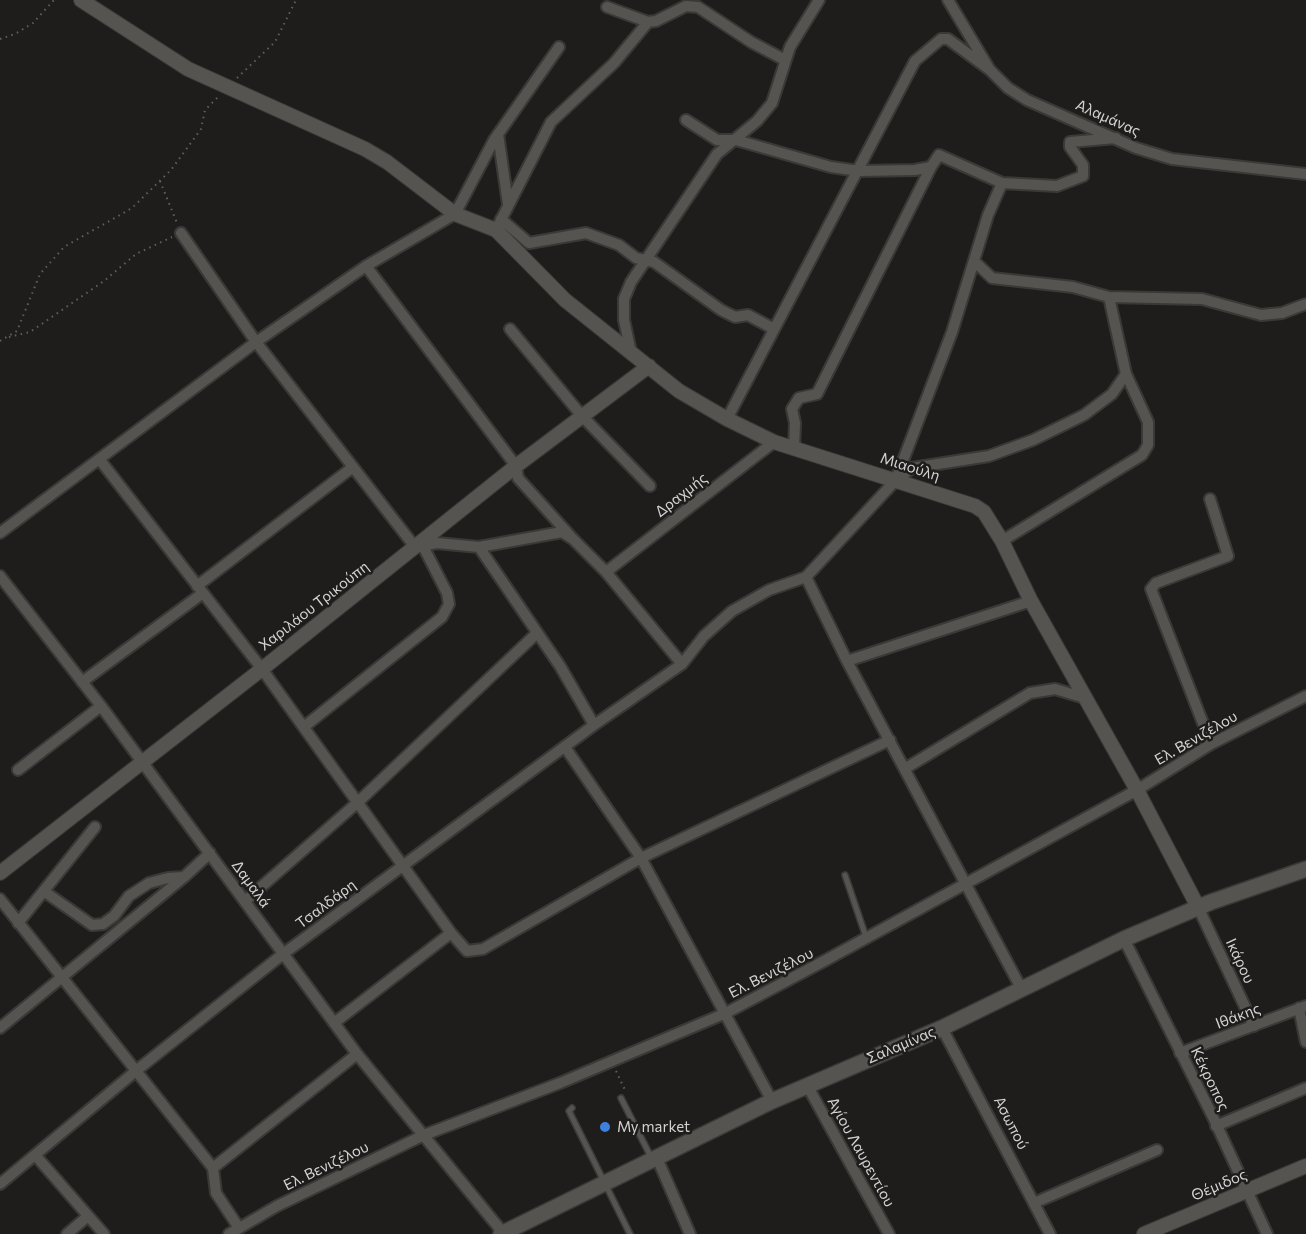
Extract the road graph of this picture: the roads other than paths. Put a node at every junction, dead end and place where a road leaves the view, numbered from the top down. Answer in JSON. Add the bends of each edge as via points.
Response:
{"nodes":[{"id":1,"x":81,"y":0,"type":"edge"},
{"id":2,"x":819,"y":0,"type":"edge"},
{"id":3,"x":948,"y":0,"type":"edge"},
{"id":4,"x":607,"y":7,"type":"dead end"},
{"id":5,"x":648,"y":22,"type":"junction"},
{"id":6,"x":559,"y":48,"type":"dead end"},
{"id":7,"x":785,"y":60,"type":"junction"},
{"id":8,"x":990,"y":70,"type":"junction"},
{"id":9,"x":686,"y":120,"type":"dead end"},
{"id":10,"x":498,"y":134,"type":"junction"},
{"id":11,"x":1116,"y":138,"type":"junction"},
{"id":12,"x":736,"y":140,"type":"junction"},
{"id":13,"x":931,"y":167,"type":"junction"},
{"id":14,"x":859,"y":171,"type":"junction"},
{"id":15,"x":1306,"y":174,"type":"edge"},
{"id":16,"x":1002,"y":183,"type":"junction"},
{"id":17,"x":508,"y":204,"type":"junction"},
{"id":18,"x":455,"y":214,"type":"junction"},
{"id":19,"x":499,"y":225,"type":"junction"},
{"id":20,"x":181,"y":233,"type":"road end"},
{"id":21,"x":645,"y":260,"type":"junction"},
{"id":22,"x":974,"y":261,"type":"junction"},
{"id":23,"x":366,"y":266,"type":"junction"},
{"id":24,"x":1109,"y":297,"type":"junction"},
{"id":25,"x":1306,"y":304,"type":"edge"},
{"id":26,"x":510,"y":328,"type":"dead end"},
{"id":27,"x":774,"y":329,"type":"junction"},
{"id":28,"x":256,"y":342,"type":"junction"},
{"id":29,"x":631,"y":352,"type":"junction"},
{"id":30,"x":649,"y":366,"type":"junction"},
{"id":31,"x":1126,"y":374,"type":"junction"},
{"id":32,"x":582,"y":416,"type":"junction"},
{"id":33,"x":727,"y":419,"type":"junction"},
{"id":34,"x":774,"y":442,"type":"junction"},
{"id":35,"x":794,"y":449,"type":"junction"},
{"id":36,"x":100,"y":460,"type":"junction"},
{"id":37,"x":516,"y":466,"type":"junction"},
{"id":38,"x":353,"y":467,"type":"junction"},
{"id":39,"x":896,"y":480,"type":"junction"},
{"id":40,"x":650,"y":486,"type":"dead end"},
{"id":41,"x":1210,"y":499,"type":"dead end"},
{"id":42,"x":0,"y":534,"type":"edge"},
{"id":43,"x":573,"y":540,"type":"junction"},
{"id":44,"x":1002,"y":541,"type":"junction"},
{"id":45,"x":419,"y":547,"type":"junction"},
{"id":46,"x":479,"y":547,"type":"junction"},
{"id":47,"x":606,"y":572,"type":"junction"},
{"id":48,"x":0,"y":576,"type":"edge"},
{"id":49,"x":806,"y":577,"type":"junction"},
{"id":50,"x":200,"y":590,"type":"junction"},
{"id":51,"x":1031,"y":601,"type":"junction"},
{"id":52,"x":536,"y":634,"type":"junction"},
{"id":53,"x":847,"y":661,"type":"junction"},
{"id":54,"x":682,"y":664,"type":"junction"},
{"id":55,"x":262,"y":669,"type":"junction"},
{"id":56,"x":82,"y":682,"type":"junction"},
{"id":57,"x":1306,"y":696,"type":"edge"},
{"id":58,"x":1085,"y":698,"type":"junction"},
{"id":59,"x":101,"y":706,"type":"junction"},
{"id":60,"x":594,"y":725,"type":"junction"},
{"id":61,"x":304,"y":726,"type":"junction"},
{"id":62,"x":890,"y":740,"type":"junction"},
{"id":63,"x":1211,"y":744,"type":"junction"},
{"id":64,"x":565,"y":747,"type":"junction"},
{"id":65,"x":142,"y":762,"type":"junction"},
{"id":66,"x":906,"y":768,"type":"junction"},
{"id":67,"x":18,"y":770,"type":"dead end"},
{"id":68,"x":1137,"y":790,"type":"junction"},
{"id":69,"x":357,"y":803,"type":"junction"},
{"id":70,"x":95,"y":827,"type":"dead end"},
{"id":71,"x":210,"y":853,"type":"junction"},
{"id":72,"x":641,"y":858,"type":"junction"},
{"id":73,"x":404,"y":864,"type":"junction"},
{"id":74,"x":1306,"y":869,"type":"edge"},
{"id":75,"x":0,"y":873,"type":"edge"},
{"id":76,"x":845,"y":876,"type":"dead end"},
{"id":77,"x":184,"y":877,"type":"junction"},
{"id":78,"x":965,"y":884,"type":"junction"},
{"id":79,"x":45,"y":892,"type":"junction"},
{"id":80,"x":0,"y":899,"type":"edge"},
{"id":81,"x":245,"y":901,"type":"junction"},
{"id":82,"x":1198,"y":907,"type":"junction"},
{"id":83,"x":18,"y":923,"type":"junction"},
{"id":84,"x":451,"y":933,"type":"junction"},
{"id":85,"x":866,"y":939,"type":"junction"},
{"id":86,"x":1124,"y":939,"type":"junction"},
{"id":87,"x":283,"y":954,"type":"junction"},
{"id":88,"x":62,"y":978,"type":"junction"},
{"id":89,"x":1021,"y":988,"type":"junction"},
{"id":90,"x":1302,"y":1007,"type":"edge"},
{"id":91,"x":726,"y":1013,"type":"junction"},
{"id":92,"x":334,"y":1023,"type":"junction"},
{"id":93,"x":1254,"y":1026,"type":"junction"},
{"id":94,"x":0,"y":1028,"type":"edge"},
{"id":95,"x":942,"y":1028,"type":"junction"},
{"id":96,"x":1306,"y":1042,"type":"edge"},
{"id":97,"x":1180,"y":1053,"type":"junction"},
{"id":98,"x":357,"y":1054,"type":"junction"},
{"id":99,"x":136,"y":1070,"type":"junction"},
{"id":100,"x":807,"y":1085,"type":"junction"},
{"id":101,"x":1306,"y":1088,"type":"edge"},
{"id":102,"x":621,"y":1098,"type":"dead end"},
{"id":103,"x":772,"y":1101,"type":"junction"},
{"id":104,"x":572,"y":1108,"type":"dead end"},
{"id":105,"x":1216,"y":1126,"type":"junction"},
{"id":106,"x":424,"y":1135,"type":"junction"},
{"id":107,"x":1156,"y":1150,"type":"dead end"},
{"id":108,"x":36,"y":1156,"type":"junction"},
{"id":109,"x":655,"y":1159,"type":"junction"},
{"id":110,"x":1306,"y":1166,"type":"edge"},
{"id":111,"x":213,"y":1168,"type":"junction"},
{"id":112,"x":605,"y":1183,"type":"junction"},
{"id":113,"x":0,"y":1184,"type":"edge"},
{"id":114,"x":1248,"y":1191,"type":"junction"},
{"id":115,"x":1034,"y":1203,"type":"junction"},
{"id":116,"x":88,"y":1216,"type":"junction"},
{"id":117,"x":234,"y":1231,"type":"edge"},
{"id":118,"x":67,"y":1234,"type":"edge"},
{"id":119,"x":104,"y":1234,"type":"edge"},
{"id":120,"x":503,"y":1234,"type":"edge"},
{"id":121,"x":630,"y":1234,"type":"edge"},
{"id":122,"x":690,"y":1234,"type":"edge"},
{"id":123,"x":889,"y":1234,"type":"edge"},
{"id":124,"x":1050,"y":1234,"type":"edge"},
{"id":125,"x":1144,"y":1234,"type":"edge"},
{"id":126,"x":1267,"y":1234,"type":"edge"}],
"edges":[{"from":1,"to":18,"type":"street","name":"Μιαούλη","via":[[188,69],[365,148]]},
{"from":2,"to":7,"type":"street"},
{"from":3,"to":8,"type":"street","name":"Αλαμάνας"},
{"from":4,"to":5,"type":"street"},
{"from":5,"to":7,"type":"street","via":[[686,6],[698,7]]},
{"from":5,"to":17,"type":"street","via":[[614,63],[551,122]]},
{"from":6,"to":10,"type":"street"},
{"from":7,"to":12,"type":"street","via":[[772,103]]},
{"from":8,"to":11,"type":"street","name":"Αλαμάνας","via":[[1027,100]]},
{"from":8,"to":14,"type":"street","via":[[948,39],[941,39],[927,49],[910,69]]},
{"from":9,"to":12,"type":"street","via":[[717,140]]},
{"from":10,"to":17,"type":"street"},
{"from":10,"to":18,"type":"street"},
{"from":11,"to":15,"type":"street","name":"Αλαμάνας","via":[[1172,159]]},
{"from":11,"to":16,"type":"street","via":[[1070,142],[1083,165],[1083,176],[1076,180],[1057,186]]},
{"from":12,"to":14,"type":"street"},
{"from":12,"to":21,"type":"street","via":[[717,154]]},
{"from":13,"to":14,"type":"street"},
{"from":13,"to":16,"type":"street","via":[[939,155]]},
{"from":13,"to":35,"type":"street","via":[[817,394],[800,398],[792,410]]},
{"from":14,"to":27,"type":"street"},
{"from":16,"to":22,"type":"street"},
{"from":17,"to":19,"type":"street"},
{"from":18,"to":19,"type":"street","name":"Μιαούλη"},
{"from":18,"to":23,"type":"street"},
{"from":19,"to":21,"type":"street","via":[[529,243],[586,233]]},
{"from":19,"to":29,"type":"street","name":"Μιαούλη","via":[[550,287]]},
{"from":20,"to":28,"type":"street"},
{"from":21,"to":27,"type":"street","via":[[654,262],[720,310],[735,317],[748,315]]},
{"from":21,"to":29,"type":"street","via":[[624,299]]},
{"from":22,"to":24,"type":"street","via":[[992,278],[1073,287]]},
{"from":22,"to":39,"type":"street","via":[[952,332]]},
{"from":23,"to":28,"type":"street"},
{"from":23,"to":37,"type":"street"},
{"from":24,"to":25,"type":"street","via":[[1202,299],[1261,315]]},
{"from":24,"to":31,"type":"street"},
{"from":26,"to":32,"type":"street"},
{"from":27,"to":33,"type":"street"},
{"from":28,"to":36,"type":"street"},
{"from":28,"to":38,"type":"street"},
{"from":29,"to":30,"type":"street","name":"Μιαούλη"},
{"from":30,"to":32,"type":"street","name":"Χαριλάου Τρικούπη"},
{"from":30,"to":33,"type":"street","name":"Μιαούλη","via":[[679,391]]},
{"from":31,"to":39,"type":"street","via":[[1112,394],[1084,415],[1033,440],[989,456],[920,466]]},
{"from":31,"to":44,"type":"street","via":[[1148,422],[1148,444],[1142,455]]},
{"from":32,"to":37,"type":"street","name":"Χαριλάου Τρικούπη"},
{"from":32,"to":40,"type":"street"},
{"from":33,"to":34,"type":"street","name":"Μιαούλη"},
{"from":34,"to":35,"type":"street","name":"Μιαούλη"},
{"from":34,"to":47,"type":"street","name":"Δραχμής"},
{"from":35,"to":39,"type":"street","name":"Μιαούλη"},
{"from":36,"to":42,"type":"street"},
{"from":36,"to":50,"type":"street"},
{"from":37,"to":43,"type":"street","via":[[524,486]]},
{"from":37,"to":45,"type":"street","name":"Χαριλάου Τρικούπη"},
{"from":38,"to":45,"type":"street"},
{"from":38,"to":50,"type":"street"},
{"from":39,"to":44,"type":"street","name":"Μιαούλη","via":[[975,506],[984,512]]},
{"from":39,"to":49,"type":"street"},
{"from":41,"to":63,"type":"street","via":[[1227,556],[1156,583],[1151,589]]},
{"from":43,"to":46,"type":"street","via":[[562,532]]},
{"from":43,"to":47,"type":"street"},
{"from":44,"to":51,"type":"street","name":"Μιαούλη"},
{"from":45,"to":46,"type":"street","via":[[436,543]]},
{"from":45,"to":55,"type":"street","name":"Χαριλάου Τρικούπη"},
{"from":45,"to":61,"type":"street","via":[[447,593],[449,604],[442,617]]},
{"from":46,"to":52,"type":"street"},
{"from":47,"to":54,"type":"street"},
{"from":48,"to":56,"type":"street","name":"Δαμαλά"},
{"from":49,"to":53,"type":"street"},
{"from":49,"to":54,"type":"street","name":"Τσαλδάρη","via":[[777,586],[732,611],[704,636]]},
{"from":50,"to":55,"type":"street"},
{"from":50,"to":56,"type":"street"},
{"from":51,"to":53,"type":"street"},
{"from":51,"to":58,"type":"street","name":"Μιαούλη"},
{"from":52,"to":60,"type":"street","via":[[560,666]]},
{"from":52,"to":69,"type":"street"},
{"from":53,"to":62,"type":"street"},
{"from":54,"to":60,"type":"street","name":"Τσαλδάρη"},
{"from":55,"to":61,"type":"street"},
{"from":55,"to":65,"type":"street","name":"Χαριλάου Τρικούπη"},
{"from":56,"to":59,"type":"street","name":"Δαμαλά"},
{"from":57,"to":63,"type":"street","name":"Ελ. Βενιζέλου"},
{"from":58,"to":66,"type":"street","via":[[1055,689],[1030,693]]},
{"from":58,"to":68,"type":"street","name":"Μιαούλη"},
{"from":59,"to":65,"type":"street","name":"Δαμαλά"},
{"from":59,"to":67,"type":"street"},
{"from":60,"to":64,"type":"street","name":"Τσαλδάρη"},
{"from":61,"to":69,"type":"street"},
{"from":62,"to":66,"type":"street"},
{"from":62,"to":72,"type":"street"},
{"from":63,"to":68,"type":"street","name":"Ελ. Βενιζέλου"},
{"from":64,"to":72,"type":"street"},
{"from":64,"to":73,"type":"street","name":"Τσαλδάρη"},
{"from":65,"to":71,"type":"street","name":"Δαμαλά"},
{"from":65,"to":75,"type":"street","name":"Χαριλάου Τρικούπη"},
{"from":66,"to":78,"type":"street"},
{"from":68,"to":78,"type":"street","name":"Ελ. Βενιζέλου"},
{"from":68,"to":82,"type":"street","name":"Μιαούλη"},
{"from":69,"to":73,"type":"street"},
{"from":69,"to":81,"type":"street"},
{"from":70,"to":79,"type":"street"},
{"from":71,"to":77,"type":"street"},
{"from":71,"to":81,"type":"street","name":"Δαμαλά"},
{"from":72,"to":84,"type":"street","via":[[483,949],[467,951]]},
{"from":72,"to":91,"type":"street"},
{"from":73,"to":84,"type":"street"},
{"from":73,"to":87,"type":"street","name":"Τσαλδάρη"},
{"from":74,"to":82,"type":"main road","name":"Σαλαμίνας"},
{"from":76,"to":85,"type":"lane"},
{"from":77,"to":79,"type":"street","via":[[144,885],[129,896],[114,916],[92,926]]},
{"from":77,"to":88,"type":"street"},
{"from":78,"to":85,"type":"street","name":"Ελ. Βενιζέλου"},
{"from":78,"to":89,"type":"street"},
{"from":79,"to":83,"type":"street"},
{"from":80,"to":83,"type":"street"},
{"from":81,"to":87,"type":"street","name":"Δαμαλά"},
{"from":82,"to":86,"type":"main road","name":"Σαλαμίνας"},
{"from":82,"to":93,"type":"street","name":"Ικάρου"},
{"from":83,"to":88,"type":"street"},
{"from":84,"to":92,"type":"street"},
{"from":85,"to":91,"type":"street","name":"Ελ. Βενιζέλου"},
{"from":86,"to":89,"type":"main road","name":"Σαλαμίνας"},
{"from":86,"to":97,"type":"street","name":"Κέκροπος"},
{"from":87,"to":92,"type":"street","name":"Δαμαλά"},
{"from":87,"to":99,"type":"street","name":"Τσαλδάρη"},
{"from":88,"to":94,"type":"street"},
{"from":88,"to":99,"type":"street"},
{"from":89,"to":95,"type":"main road","name":"Σαλαμίνας"},
{"from":90,"to":93,"type":"street","name":"Ιθάκης"},
{"from":90,"to":96,"type":"street"},
{"from":91,"to":103,"type":"street"},
{"from":91,"to":106,"type":"street","name":"Ελ. Βενιζέλου"},
{"from":92,"to":98,"type":"street","name":"Δαμαλά"},
{"from":93,"to":97,"type":"street","name":"Ιθάκης"},
{"from":95,"to":100,"type":"main road","name":"Σαλαμίνας"},
{"from":95,"to":115,"type":"street","name":"Ασωπού"},
{"from":97,"to":105,"type":"street","name":"Κέκροπος"},
{"from":98,"to":106,"type":"street","name":"Δαμαλά"},
{"from":98,"to":111,"type":"street"},
{"from":99,"to":108,"type":"street","name":"Τσαλδάρη"},
{"from":99,"to":111,"type":"street"},
{"from":100,"to":103,"type":"main road","name":"Σαλαμίνας"},
{"from":100,"to":123,"type":"street","name":"Αγίου Λαυρεντίου"},
{"from":101,"to":105,"type":"street"},
{"from":102,"to":109,"type":"lane"},
{"from":103,"to":109,"type":"main road","name":"Σαλαμίνας"},
{"from":104,"to":112,"type":"lane","via":[[569,1111]]},
{"from":105,"to":114,"type":"street","name":"Κέκροπος"},
{"from":106,"to":117,"type":"street","name":"Ελ. Βενιζέλου"},
{"from":106,"to":120,"type":"street","name":"Δαμαλά"},
{"from":107,"to":115,"type":"street"},
{"from":108,"to":113,"type":"street","name":"Τσαλδάρη"},
{"from":108,"to":116,"type":"street"},
{"from":109,"to":112,"type":"main road","name":"Σαλαμίνας"},
{"from":109,"to":122,"type":"street"},
{"from":110,"to":114,"type":"street","name":"Θέμιδος"},
{"from":111,"to":117,"type":"street","via":[[216,1193]]},
{"from":112,"to":120,"type":"main road","name":"Σαλαμίνας"},
{"from":112,"to":121,"type":"lane"},
{"from":114,"to":125,"type":"street","name":"Θέμιδος"},
{"from":114,"to":126,"type":"street","name":"Κέκροπος"},
{"from":115,"to":124,"type":"street","name":"Ασωπού"},
{"from":116,"to":118,"type":"street"},
{"from":116,"to":119,"type":"street"}]}
